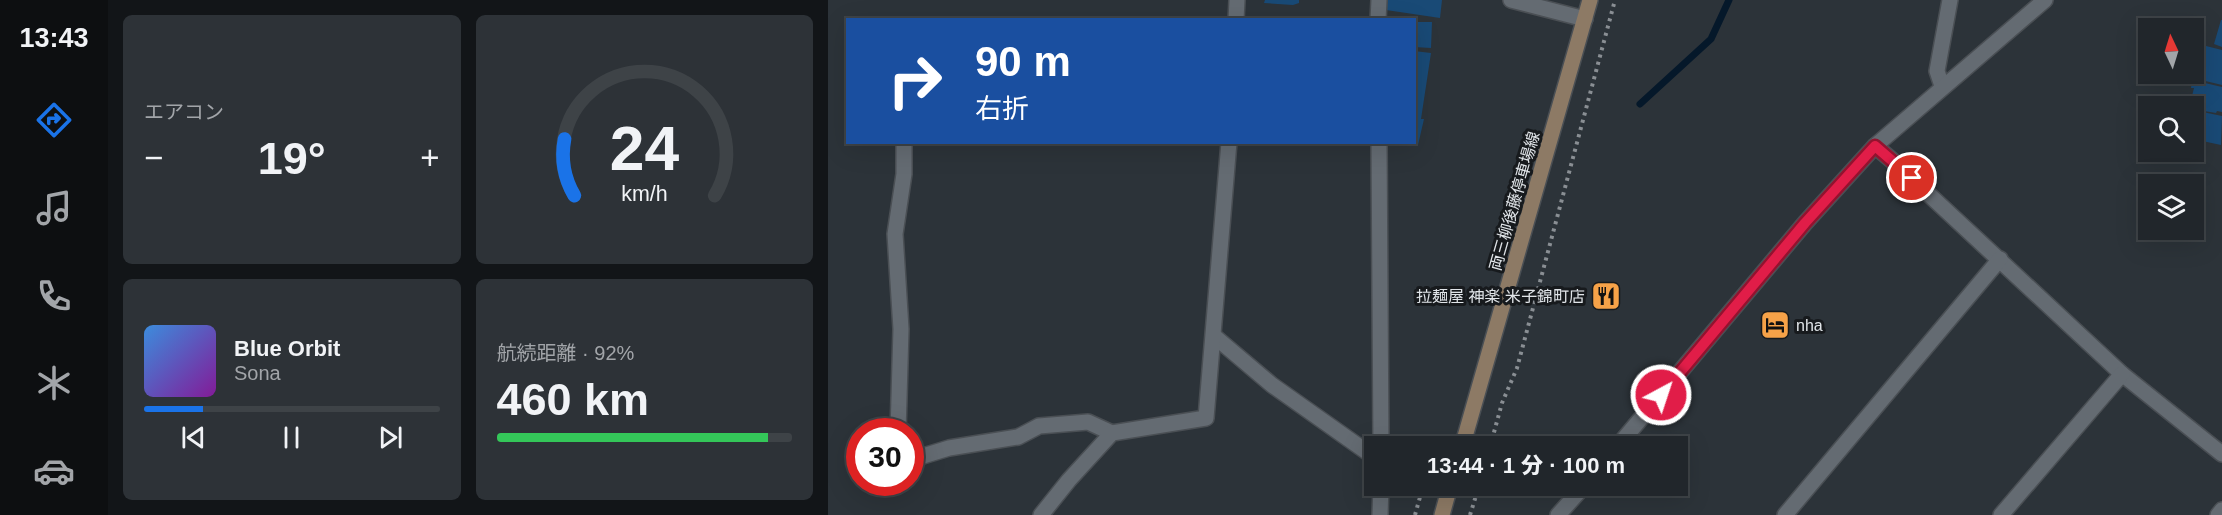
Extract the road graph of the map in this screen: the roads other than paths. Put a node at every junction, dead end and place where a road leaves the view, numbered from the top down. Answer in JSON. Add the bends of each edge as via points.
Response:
{"nodes":[{"id":1,"x":1237,"y":0,"type":"edge"},
{"id":2,"x":1379,"y":0,"type":"edge"},
{"id":3,"x":1511,"y":0,"type":"edge"},
{"id":4,"x":1590,"y":0,"type":"edge"},
{"id":5,"x":1950,"y":0,"type":"edge"},
{"id":6,"x":2045,"y":0,"type":"edge"},
{"id":7,"x":1236,"y":18,"type":"edge"},
{"id":8,"x":1378,"y":18,"type":"edge"},
{"id":9,"x":1586,"y":19,"type":"junction"},
{"id":10,"x":1942,"y":86,"type":"junction"},
{"id":11,"x":904,"y":144,"type":"edge"},
{"id":12,"x":1229,"y":144,"type":"edge"},
{"id":13,"x":1379,"y":144,"type":"edge"},
{"id":14,"x":1875,"y":146,"type":"junction"},
{"id":15,"x":2000,"y":259,"type":"junction"},
{"id":16,"x":1214,"y":336,"type":"junction"},
{"id":17,"x":2122,"y":374,"type":"junction"},
{"id":18,"x":898,"y":418,"type":"edge"},
{"id":19,"x":1112,"y":433,"type":"junction"},
{"id":20,"x":1381,"y":436,"type":"edge"},
{"id":21,"x":1464,"y":436,"type":"edge"},
{"id":22,"x":1626,"y":436,"type":"edge"},
{"id":23,"x":1364,"y":450,"type":"edge"},
{"id":24,"x":2222,"y":454,"type":"edge"},
{"id":25,"x":924,"y":456,"type":"edge"},
{"id":26,"x":1381,"y":496,"type":"edge"},
{"id":27,"x":1447,"y":496,"type":"edge"},
{"id":28,"x":1575,"y":496,"type":"edge"},
{"id":29,"x":2222,"y":510,"type":"edge"},
{"id":30,"x":1041,"y":515,"type":"edge"},
{"id":31,"x":1380,"y":515,"type":"edge"},
{"id":32,"x":1442,"y":515,"type":"edge"},
{"id":33,"x":1558,"y":515,"type":"edge"},
{"id":34,"x":1785,"y":515,"type":"edge"},
{"id":35,"x":2001,"y":515,"type":"edge"},
{"id":36,"x":2218,"y":515,"type":"edge"}],
"edges":[{"from":1,"to":7,"type":"street"},
{"from":2,"to":8,"type":"street"},
{"from":3,"to":9,"type":"street"},
{"from":4,"to":9,"type":"main road","name":"両三柳後藤停車場線"},
{"from":5,"to":10,"type":"street","via":[[1937,71]]},
{"from":6,"to":10,"type":"street"},
{"from":9,"to":21,"type":"main road","name":"両三柳後藤停車場線"},
{"from":10,"to":14,"type":"street"},
{"from":11,"to":18,"type":"street","via":[[895,234],[901,329]]},
{"from":12,"to":16,"type":"street"},
{"from":13,"to":20,"type":"street"},
{"from":14,"to":15,"type":"street"},
{"from":14,"to":22,"type":"street"},
{"from":15,"to":17,"type":"street"},
{"from":15,"to":34,"type":"street"},
{"from":16,"to":19,"type":"street","via":[[1206,418]]},
{"from":16,"to":23,"type":"street","via":[[1272,384]]},
{"from":17,"to":24,"type":"street"},
{"from":17,"to":35,"type":"street"},
{"from":19,"to":25,"type":"street","via":[[1088,422],[1039,426],[1018,437]]},
{"from":19,"to":30,"type":"street"},
{"from":26,"to":31,"type":"street"},
{"from":27,"to":32,"type":"main road"},
{"from":28,"to":33,"type":"street"},
{"from":29,"to":36,"type":"street"}]}
